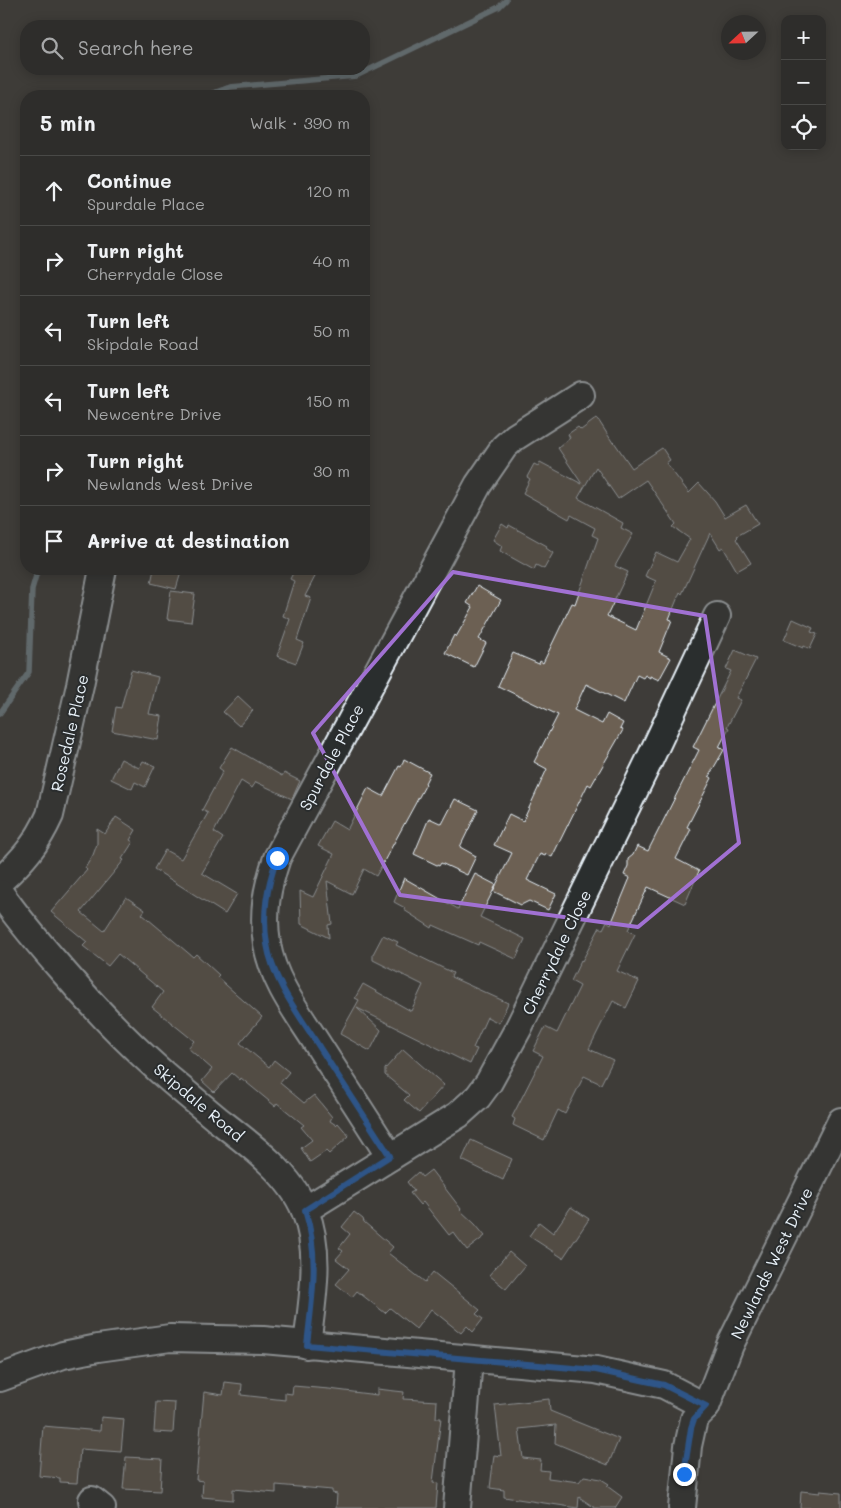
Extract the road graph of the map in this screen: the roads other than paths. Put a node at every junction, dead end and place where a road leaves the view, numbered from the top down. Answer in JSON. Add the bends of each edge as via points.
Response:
{"nodes":[{"id":1,"x":581,"y":395,"type":"dead end"},
{"id":2,"x":102,"y":575,"type":"edge"},
{"id":3,"x":717,"y":616,"type":"dead end"},
{"id":4,"x":0,"y":881,"type":"edge"},
{"id":5,"x":0,"y":893,"type":"edge"},
{"id":6,"x":841,"y":1121,"type":"edge"},
{"id":7,"x":390,"y":1156,"type":"junction"},
{"id":8,"x":305,"y":1210,"type":"junction"},
{"id":9,"x":307,"y":1345,"type":"junction"},
{"id":10,"x":469,"y":1359,"type":"junction"},
{"id":11,"x":0,"y":1378,"type":"edge"},
{"id":12,"x":706,"y":1406,"type":"junction"},
{"id":13,"x":457,"y":1508,"type":"edge"},
{"id":14,"x":682,"y":1508,"type":"edge"},
{"id":15,"x":699,"y":1508,"type":"edge"}],
"edges":[{"from":1,"to":7,"type":"street","name":"Spurdale Place","via":[[515,437],[504,447],[478,485],[277,858],[267,888],[264,917],[267,945],[276,975]]},
{"from":2,"to":4,"type":"street","name":"Rosedale Place","via":[[50,815],[32,849]]},
{"from":3,"to":7,"type":"street","name":"Cherrydale Close","via":[[518,1029],[489,1082],[458,1115]]},
{"from":5,"to":8,"type":"street","name":"Skipdale Road","via":[[42,947],[121,1033],[158,1069],[280,1173]]},
{"from":6,"to":12,"type":"street","name":"Newlands West Drive","via":[[730,1345]]},
{"from":7,"to":8,"type":"street","name":"Cherrydale Close"},
{"from":8,"to":9,"type":"street","name":"Skipdale Road","via":[[314,1251]]},
{"from":9,"to":10,"type":"street"},
{"from":9,"to":11,"type":"street","via":[[263,1340],[170,1338],[63,1356]]},
{"from":10,"to":12,"type":"street","via":[[596,1370],[664,1385]]},
{"from":10,"to":13,"type":"street"},
{"from":12,"to":14,"type":"street","name":"Newlands West Drive","via":[[694,1419],[691,1428]]},
{"from":12,"to":15,"type":"street","name":"Newlands West Drive","via":[[707,1432]]}]}
